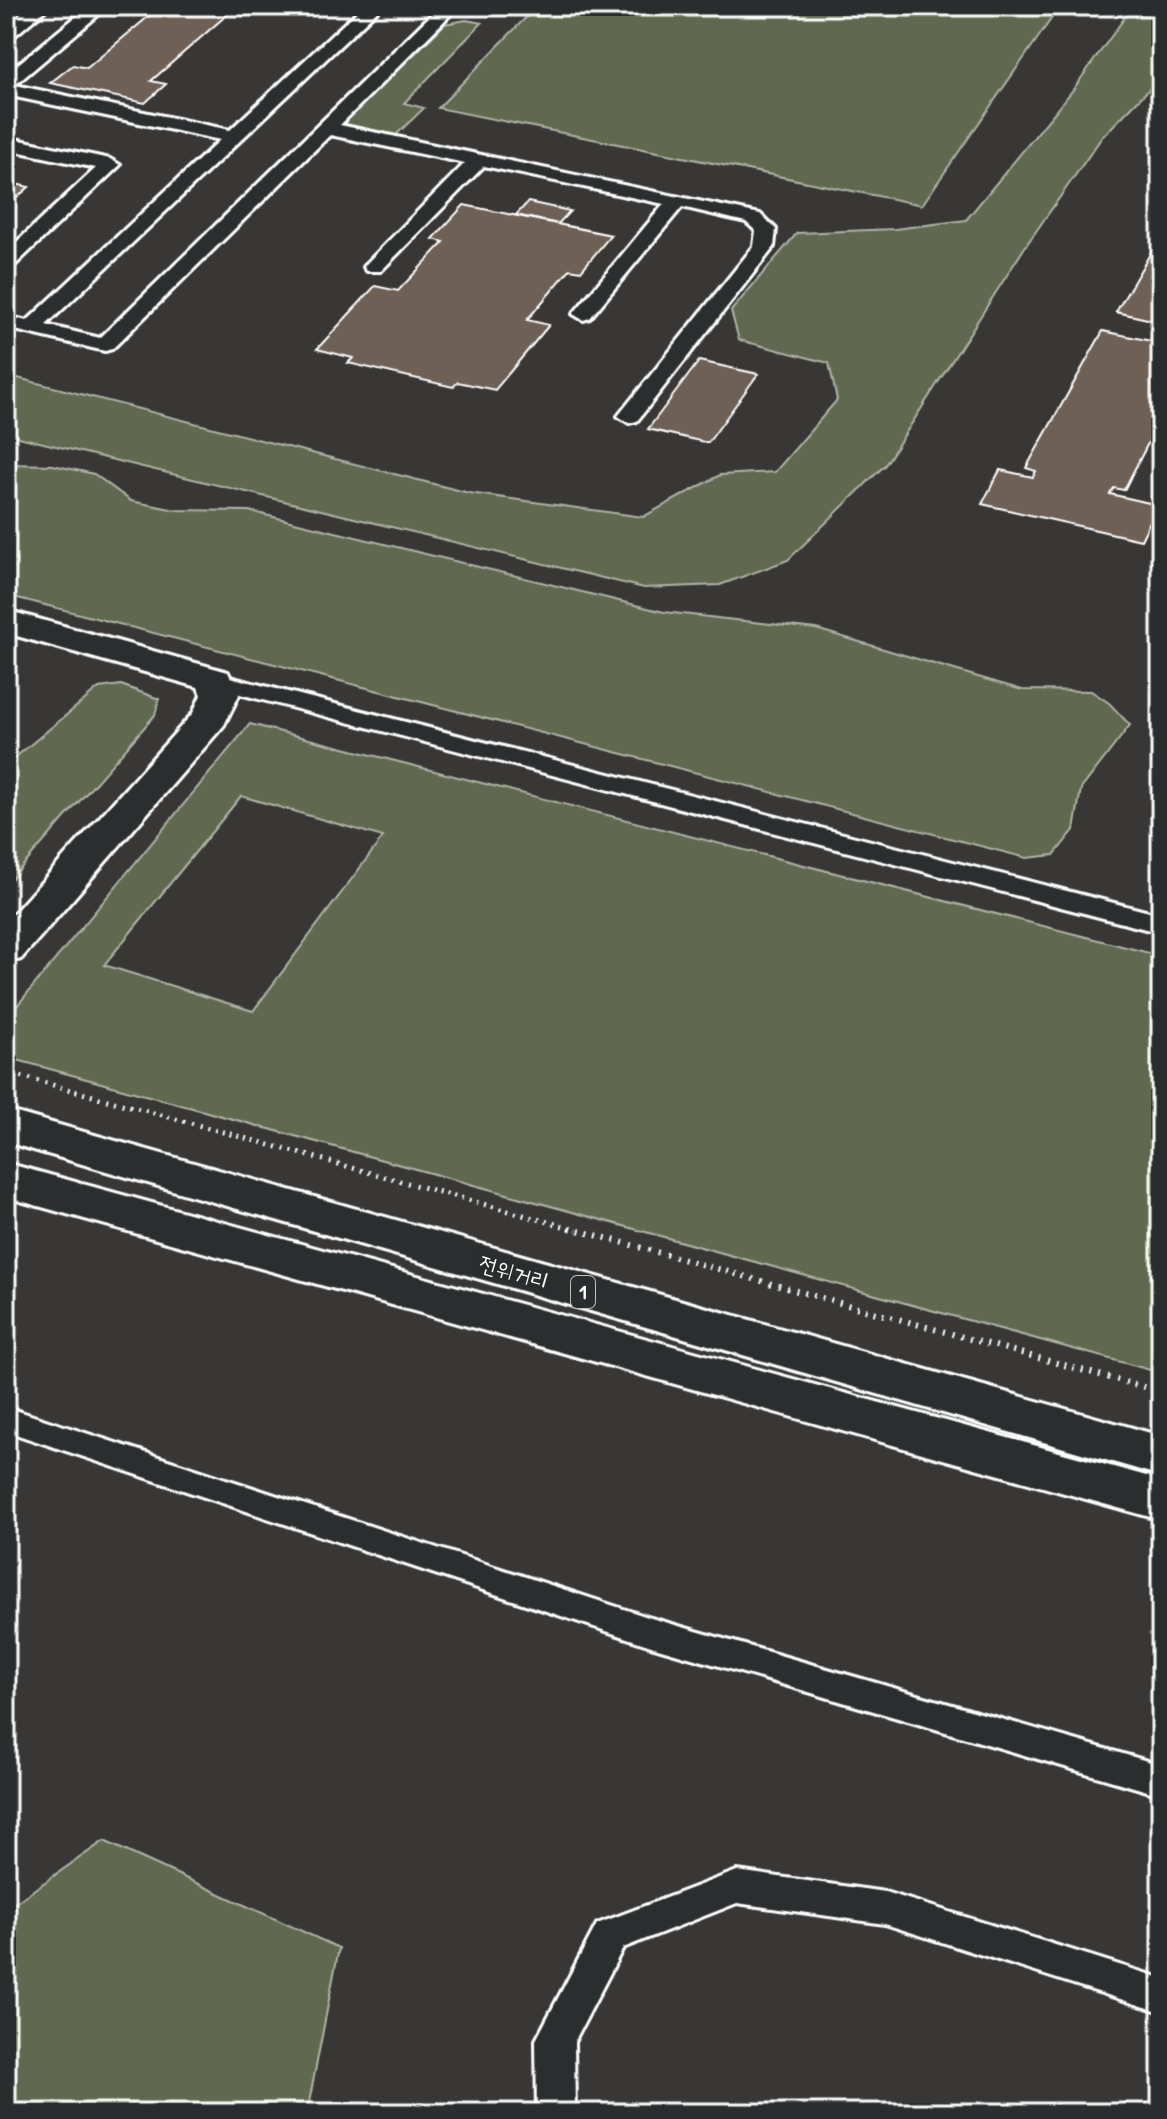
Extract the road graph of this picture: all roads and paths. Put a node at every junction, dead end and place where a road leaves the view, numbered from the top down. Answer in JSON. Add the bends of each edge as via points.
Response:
{"nodes":[{"id":1,"x":41,"y":6,"type":"edge"},
{"id":2,"x":100,"y":6,"type":"edge"},
{"id":3,"x":373,"y":6,"type":"edge"},
{"id":4,"x":450,"y":6,"type":"edge"},
{"id":5,"x":6,"y":34,"type":"edge"},
{"id":6,"x":6,"y":83,"type":"edge"},
{"id":7,"x":6,"y":89,"type":"edge"},
{"id":8,"x":326,"y":128,"type":"junction"},
{"id":9,"x":234,"y":137,"type":"junction"},
{"id":10,"x":6,"y":143,"type":"edge"},
{"id":11,"x":479,"y":160,"type":"junction"},
{"id":12,"x":677,"y":201,"type":"junction"},
{"id":13,"x":6,"y":263,"type":"edge"},
{"id":14,"x":374,"y":267,"type":"dead end"},
{"id":15,"x":583,"y":314,"type":"dead end"},
{"id":16,"x":6,"y":322,"type":"edge"},
{"id":17,"x":31,"y":328,"type":"junction"},
{"id":18,"x":629,"y":416,"type":"dead end"},
{"id":19,"x":6,"y":621,"type":"edge"},
{"id":20,"x":214,"y":680,"type":"junction"},
{"id":21,"x":1161,"y":924,"type":"edge"},
{"id":22,"x":6,"y":949,"type":"edge"},
{"id":23,"x":6,"y":1072,"type":"edge"},
{"id":24,"x":6,"y":1126,"type":"edge"},
{"id":25,"x":6,"y":1180,"type":"edge"},
{"id":26,"x":1161,"y":1392,"type":"edge"},
{"id":27,"x":6,"y":1419,"type":"edge"},
{"id":28,"x":1161,"y":1456,"type":"edge"},
{"id":29,"x":1161,"y":1500,"type":"edge"},
{"id":30,"x":1161,"y":1780,"type":"edge"},
{"id":31,"x":1161,"y":1995,"type":"edge"},
{"id":32,"x":556,"y":2113,"type":"edge"}],
"edges":[{"from":1,"to":5,"type":"lane"},
{"from":2,"to":6,"type":"lane"},
{"from":3,"to":9,"type":"lane"},
{"from":4,"to":8,"type":"lane"},
{"from":7,"to":9,"type":"lane"},
{"from":8,"to":11,"type":"lane"},
{"from":8,"to":17,"type":"lane","via":[[105,345]]},
{"from":9,"to":17,"type":"lane"},
{"from":10,"to":13,"type":"lane","via":[[110,165]]},
{"from":11,"to":12,"type":"lane"},
{"from":11,"to":14,"type":"lane"},
{"from":12,"to":15,"type":"lane"},
{"from":12,"to":18,"type":"lane","via":[[753,218],[766,229],[764,247]]},
{"from":16,"to":17,"type":"lane"},
{"from":19,"to":20,"type":"main road"},
{"from":20,"to":21,"type":"lane"},
{"from":20,"to":22,"type":"main road","via":[[220,695],[210,717]]},
{"from":23,"to":26,"type":"path"},
{"from":24,"to":28,"type":"main road","name":"전위거리","number":"1"},
{"from":25,"to":29,"type":"main road","name":"전위거리","number":"1"},
{"from":27,"to":30,"type":"lane","via":[[651,1632]]},
{"from":31,"to":32,"type":"lane","via":[[885,1908],[737,1887],[610,1936],[555,2040]]}]}
